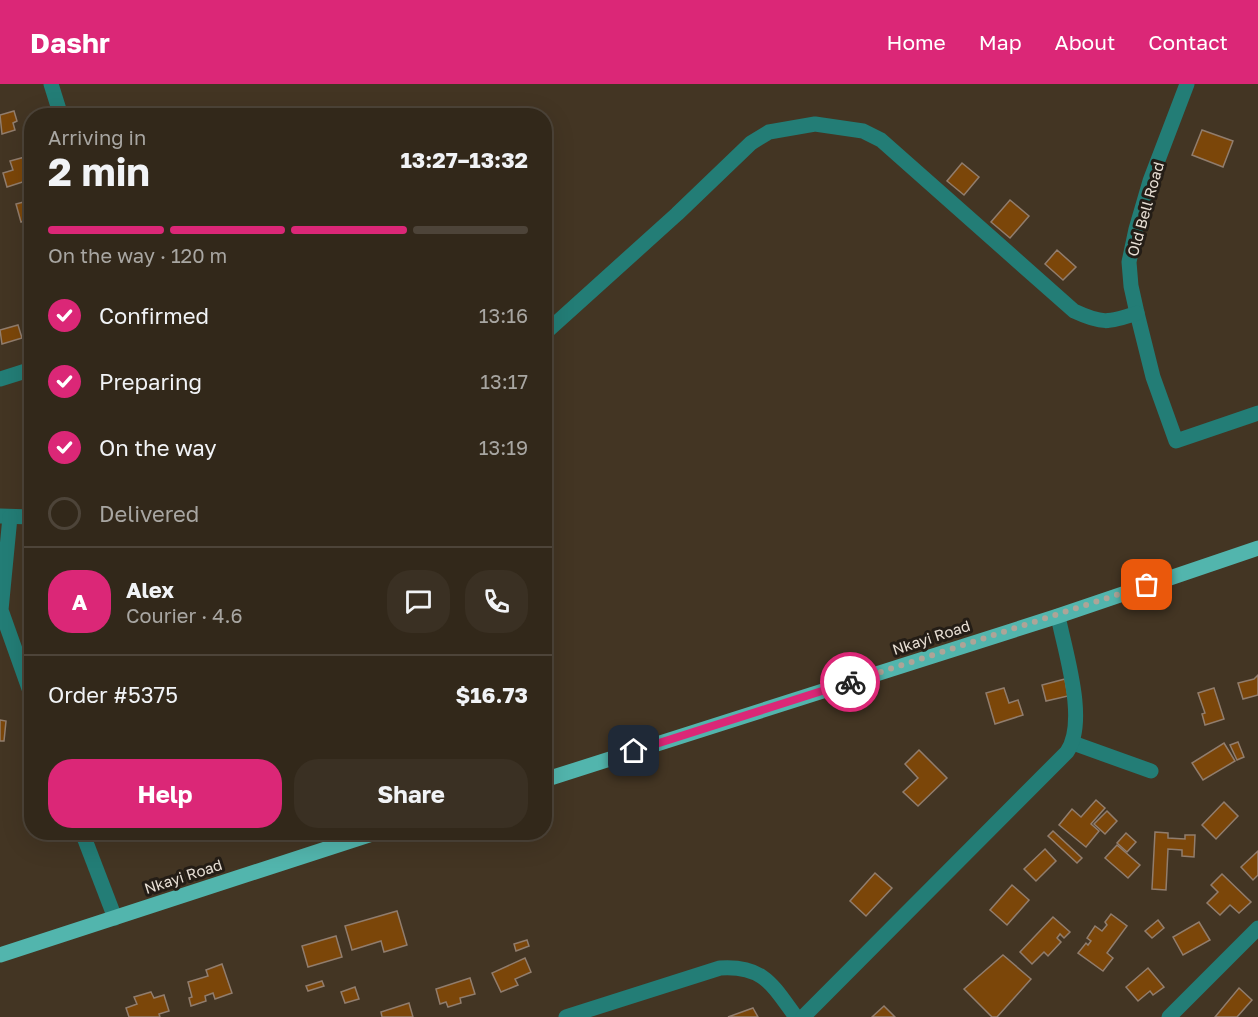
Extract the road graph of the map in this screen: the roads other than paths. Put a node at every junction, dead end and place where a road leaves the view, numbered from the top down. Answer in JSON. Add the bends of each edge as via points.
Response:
{"nodes":[{"id":1,"x":51,"y":84,"type":"edge"},
{"id":2,"x":1186,"y":84,"type":"edge"},
{"id":3,"x":58,"y":108,"type":"edge"},
{"id":4,"x":1137,"y":313,"type":"junction"},
{"id":5,"x":552,"y":327,"type":"edge"},
{"id":6,"x":24,"y":372,"type":"edge"},
{"id":7,"x":0,"y":380,"type":"edge"},
{"id":8,"x":1258,"y":413,"type":"edge"},
{"id":9,"x":5,"y":517,"type":"edge"},
{"id":10,"x":24,"y":517,"type":"edge"},
{"id":11,"x":1258,"y":548,"type":"edge"},
{"id":12,"x":0,"y":610,"type":"edge"},
{"id":13,"x":1058,"y":616,"type":"junction"},
{"id":14,"x":24,"y":675,"type":"edge"},
{"id":15,"x":1073,"y":743,"type":"junction"},
{"id":16,"x":1151,"y":771,"type":"dead end"},
{"id":17,"x":552,"y":777,"type":"edge"},
{"id":18,"x":85,"y":840,"type":"edge"},
{"id":19,"x":354,"y":840,"type":"edge"},
{"id":20,"x":115,"y":918,"type":"junction"},
{"id":21,"x":1258,"y":928,"type":"edge"},
{"id":22,"x":0,"y":956,"type":"edge"},
{"id":23,"x":566,"y":1017,"type":"edge"},
{"id":24,"x":796,"y":1017,"type":"edge"},
{"id":25,"x":803,"y":1017,"type":"edge"},
{"id":26,"x":1169,"y":1017,"type":"edge"}],
"edges":[{"from":1,"to":3,"type":"street"},
{"from":2,"to":4,"type":"street","name":"Old Bell Road","via":[[1136,229],[1129,262]]},
{"from":4,"to":5,"type":"street","via":[[1111,322],[1074,311],[881,140],[863,131],[815,124],[769,132],[751,143]]},
{"from":4,"to":8,"type":"street","name":"Old Bell Road","via":[[1153,376],[1176,441]]},
{"from":6,"to":7,"type":"street"},
{"from":9,"to":10,"type":"street"},
{"from":9,"to":12,"type":"street"},
{"from":11,"to":13,"type":"main road","name":"Nkayi Road"},
{"from":12,"to":14,"type":"street"},
{"from":13,"to":15,"type":"street","via":[[1075,701]]},
{"from":13,"to":17,"type":"main road","name":"Nkayi Road"},
{"from":15,"to":16,"type":"street"},
{"from":15,"to":25,"type":"street"},
{"from":18,"to":20,"type":"street"},
{"from":19,"to":20,"type":"main road","name":"Nkayi Road"},
{"from":20,"to":22,"type":"main road","name":"Nkayi Road"},
{"from":21,"to":26,"type":"street"},
{"from":23,"to":24,"type":"street","via":[[720,968],[754,972],[769,981]]}]}
